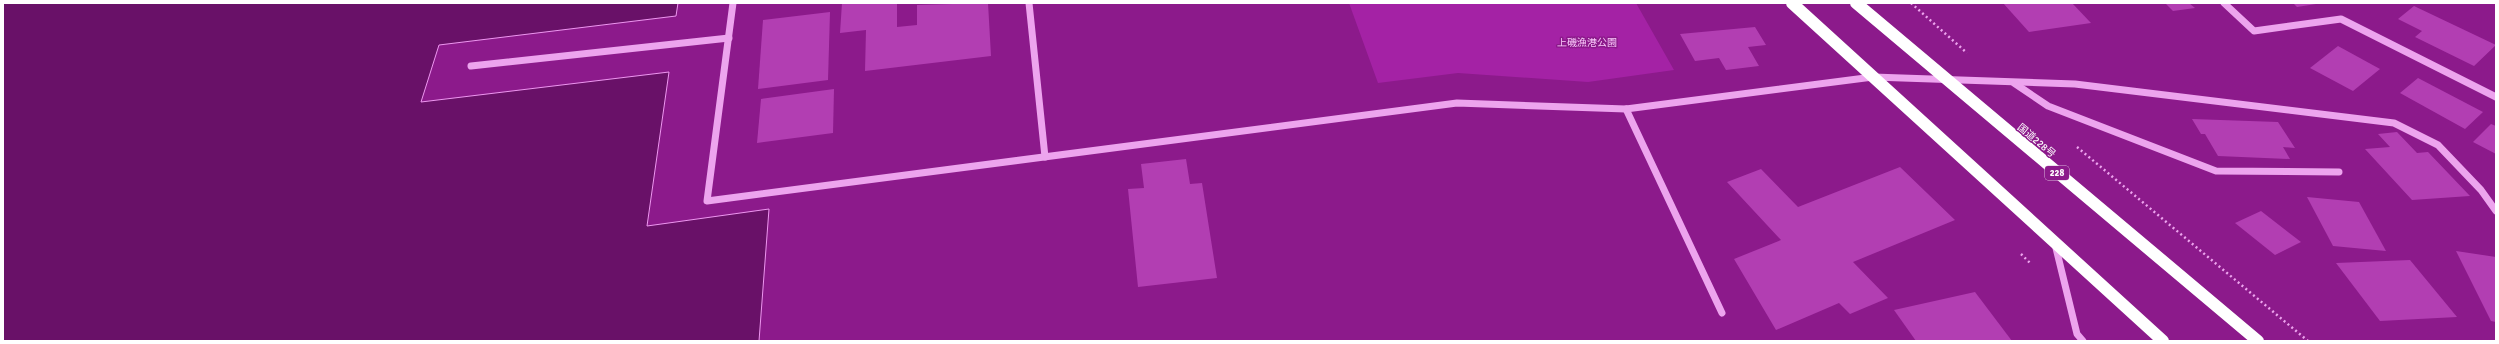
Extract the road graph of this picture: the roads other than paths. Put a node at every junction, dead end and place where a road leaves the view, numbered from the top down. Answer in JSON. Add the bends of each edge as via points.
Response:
{"nodes":[{"id":1,"x":733,"y":3,"type":"edge"},
{"id":2,"x":1029,"y":3,"type":"edge"},
{"id":3,"x":1792,"y":3,"type":"edge"},
{"id":4,"x":1856,"y":3,"type":"edge"},
{"id":5,"x":2224,"y":3,"type":"edge"},
{"id":6,"x":729,"y":38,"type":"junction"},
{"id":7,"x":471,"y":66,"type":"dead end"},
{"id":8,"x":1873,"y":77,"type":"junction"},
{"id":9,"x":1944,"y":79,"type":"junction"},
{"id":10,"x":2014,"y":83,"type":"junction"},
{"id":11,"x":2496,"y":97,"type":"edge"},
{"id":12,"x":1626,"y":109,"type":"junction"},
{"id":13,"x":1045,"y":157,"type":"junction"},
{"id":14,"x":2338,"y":172,"type":"dead end"},
{"id":15,"x":2496,"y":211,"type":"edge"},
{"id":16,"x":2055,"y":243,"type":"junction"},
{"id":17,"x":1722,"y":313,"type":"dead end"},
{"id":18,"x":2083,"y":341,"type":"edge"},
{"id":19,"x":2163,"y":341,"type":"edge"},
{"id":20,"x":2258,"y":341,"type":"edge"}],
"edges":[{"from":1,"to":6,"type":"street"},
{"from":2,"to":13,"type":"street"},
{"from":3,"to":8,"type":"highway"},
{"from":4,"to":9,"type":"highway","name":"国道228号","number":"228"},
{"from":5,"to":11,"type":"street","via":[[2254,31],[2341,19]]},
{"from":6,"to":7,"type":"street"},
{"from":6,"to":13,"type":"street","via":[[707,201]]},
{"from":8,"to":9,"type":"street"},
{"from":8,"to":12,"type":"street"},
{"from":8,"to":16,"type":"highway"},
{"from":9,"to":10,"type":"street"},
{"from":9,"to":20,"type":"highway","name":"国道228号","number":"228"},
{"from":10,"to":14,"type":"street","via":[[2048,106],[2216,171]]},
{"from":10,"to":15,"type":"street","via":[[2075,84],[2394,123],[2438,145],[2481,190]]},
{"from":12,"to":13,"type":"street","via":[[1457,103]]},
{"from":12,"to":17,"type":"street"},
{"from":16,"to":18,"type":"street","via":[[2077,334]]},
{"from":16,"to":19,"type":"highway"}]}
